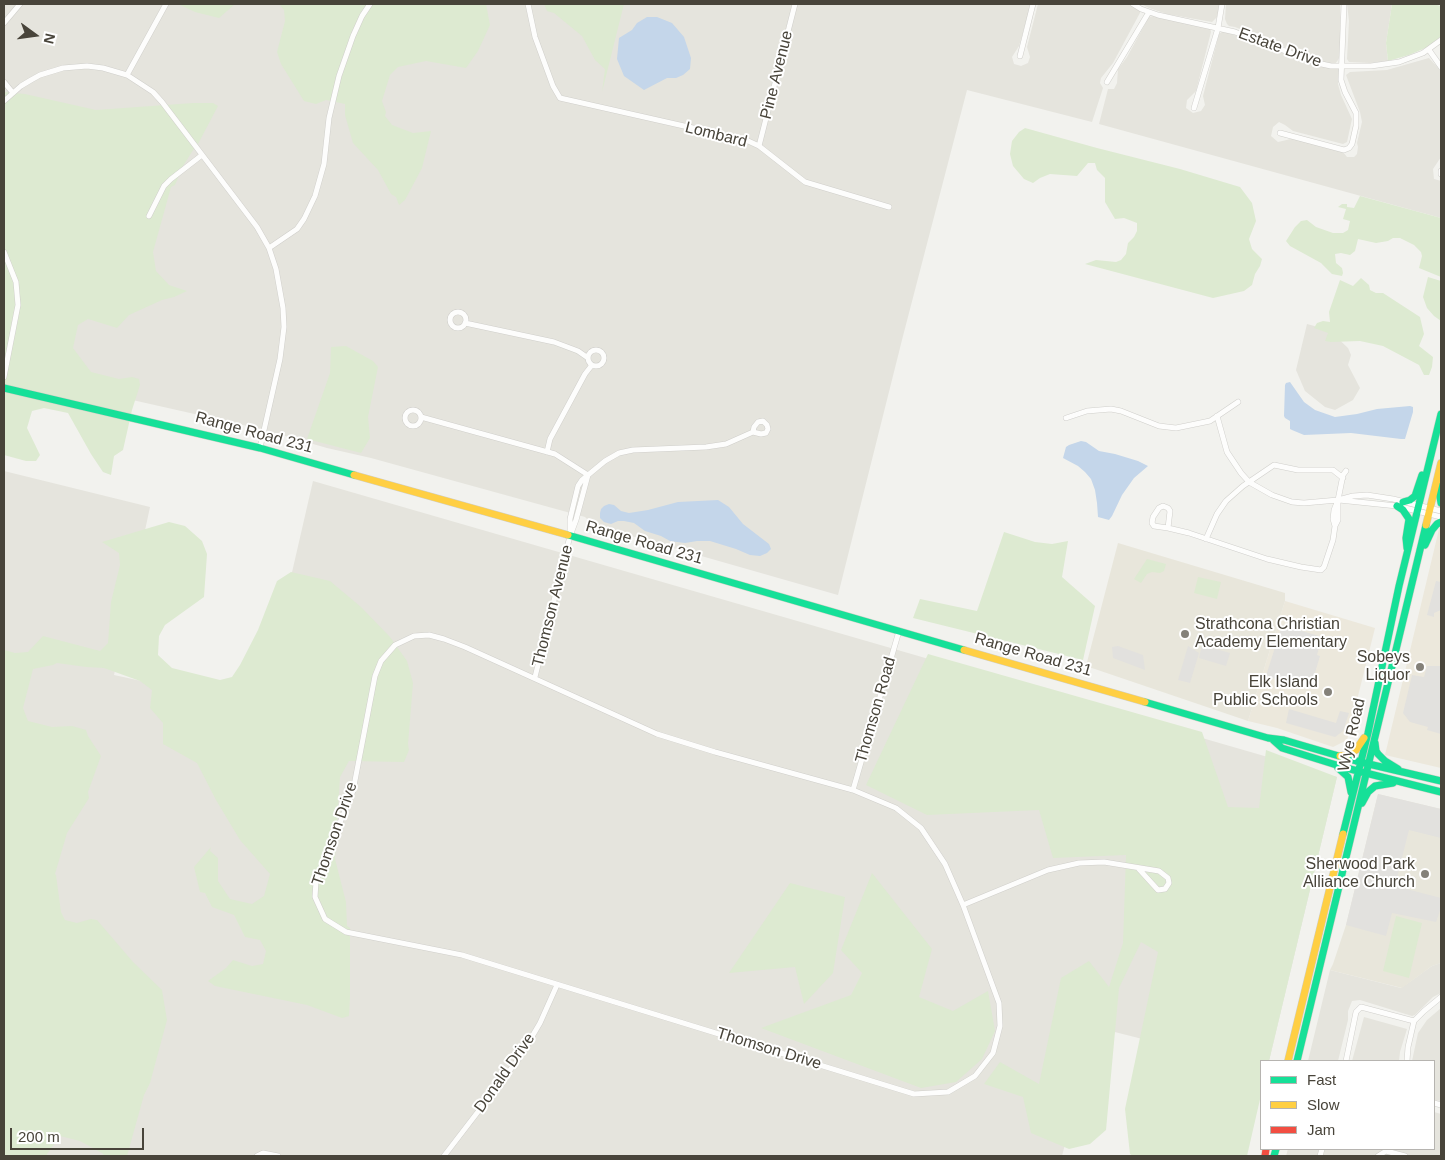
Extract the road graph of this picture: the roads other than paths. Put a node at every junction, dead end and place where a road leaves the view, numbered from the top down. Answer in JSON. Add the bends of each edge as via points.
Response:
{"nodes":[{"id":1,"x":20,"y":4,"type":"edge"},
{"id":2,"x":166,"y":4,"type":"edge"},
{"id":3,"x":370,"y":4,"type":"edge"},
{"id":4,"x":528,"y":4,"type":"edge"},
{"id":5,"x":795,"y":4,"type":"edge"},
{"id":6,"x":1033,"y":4,"type":"edge"},
{"id":7,"x":1133,"y":4,"type":"edge"},
{"id":8,"x":1222,"y":4,"type":"edge"},
{"id":9,"x":1344,"y":4,"type":"edge"},
{"id":10,"x":1149,"y":12,"type":"junction"},
{"id":11,"x":4,"y":23,"type":"edge"},
{"id":12,"x":1218,"y":28,"type":"junction"},
{"id":13,"x":1441,"y":40,"type":"edge"},
{"id":14,"x":1429,"y":50,"type":"junction"},
{"id":15,"x":1020,"y":56,"type":"dead end"},
{"id":16,"x":1341,"y":66,"type":"junction"},
{"id":17,"x":1441,"y":67,"type":"edge"},
{"id":18,"x":127,"y":75,"type":"junction"},
{"id":19,"x":4,"y":82,"type":"edge"},
{"id":20,"x":1107,"y":82,"type":"dead end"},
{"id":21,"x":13,"y":92,"type":"junction"},
{"id":22,"x":4,"y":101,"type":"edge"},
{"id":23,"x":1194,"y":108,"type":"dead end"},
{"id":24,"x":1280,"y":133,"type":"dead end"},
{"id":25,"x":759,"y":146,"type":"junction"},
{"id":26,"x":202,"y":155,"type":"junction"},
{"id":27,"x":889,"y":207,"type":"dead end"},
{"id":28,"x":149,"y":216,"type":"dead end"},
{"id":29,"x":269,"y":248,"type":"junction"},
{"id":30,"x":4,"y":252,"type":"edge"},
{"id":31,"x":466,"y":323,"type":"dead end"},
{"id":32,"x":588,"y":358,"type":"junction"},
{"id":33,"x":592,"y":365,"type":"junction"},
{"id":34,"x":4,"y":377,"type":"edge"},
{"id":35,"x":4,"y":388,"type":"edge"},
{"id":36,"x":1238,"y":402,"type":"dead end"},
{"id":37,"x":1441,"y":414,"type":"edge"},
{"id":38,"x":1217,"y":416,"type":"junction"},
{"id":39,"x":421,"y":417,"type":"dead end"},
{"id":40,"x":1066,"y":418,"type":"dead end"},
{"id":41,"x":754,"y":432,"type":"dead end"},
{"id":42,"x":260,"y":448,"type":"junction"},
{"id":43,"x":547,"y":452,"type":"junction"},
{"id":44,"x":1441,"y":463,"type":"edge"},
{"id":45,"x":1429,"y":464,"type":"junction"},
{"id":46,"x":1346,"y":471,"type":"dead end"},
{"id":47,"x":588,"y":475,"type":"junction"},
{"id":48,"x":1343,"y":478,"type":"junction"},
{"id":49,"x":1438,"y":479,"type":"junction"},
{"id":50,"x":1249,"y":482,"type":"junction"},
{"id":51,"x":1338,"y":500,"type":"junction"},
{"id":52,"x":1441,"y":503,"type":"edge"},
{"id":53,"x":1400,"y":504,"type":"junction"},
{"id":54,"x":1418,"y":508,"type":"junction"},
{"id":55,"x":1429,"y":511,"type":"junction"},
{"id":56,"x":1441,"y":511,"type":"edge"},
{"id":57,"x":1441,"y":517,"type":"edge"},
{"id":58,"x":1441,"y":522,"type":"edge"},
{"id":59,"x":1168,"y":528,"type":"junction"},
{"id":60,"x":570,"y":536,"type":"junction"},
{"id":61,"x":1206,"y":540,"type":"junction"},
{"id":62,"x":1407,"y":553,"type":"junction"},
{"id":63,"x":1418,"y":559,"type":"junction"},
{"id":64,"x":899,"y":631,"type":"junction"},
{"id":65,"x":535,"y":678,"type":"junction"},
{"id":66,"x":1368,"y":733,"type":"junction"},
{"id":67,"x":1375,"y":739,"type":"junction"},
{"id":68,"x":1273,"y":740,"type":"junction"},
{"id":69,"x":1337,"y":756,"type":"junction"},
{"id":70,"x":1360,"y":762,"type":"junction"},
{"id":71,"x":1332,"y":764,"type":"junction"},
{"id":72,"x":1369,"y":764,"type":"junction"},
{"id":73,"x":1358,"y":771,"type":"junction"},
{"id":74,"x":1402,"y":772,"type":"junction"},
{"id":75,"x":1367,"y":773,"type":"junction"},
{"id":76,"x":1441,"y":781,"type":"edge"},
{"id":77,"x":1400,"y":782,"type":"junction"},
{"id":78,"x":853,"y":790,"type":"junction"},
{"id":79,"x":1441,"y":792,"type":"edge"},
{"id":80,"x":1352,"y":797,"type":"junction"},
{"id":81,"x":1357,"y":812,"type":"junction"},
{"id":82,"x":1138,"y":868,"type":"junction"},
{"id":83,"x":963,"y":905,"type":"junction"},
{"id":84,"x":557,"y":985,"type":"junction"},
{"id":85,"x":1441,"y":997,"type":"edge"},
{"id":86,"x":1414,"y":1021,"type":"junction"},
{"id":87,"x":1288,"y":1060,"type":"edge"},
{"id":88,"x":1297,"y":1060,"type":"edge"},
{"id":89,"x":1346,"y":1060,"type":"edge"},
{"id":90,"x":1406,"y":1060,"type":"edge"},
{"id":91,"x":257,"y":1156,"type":"edge"},
{"id":92,"x":278,"y":1156,"type":"edge"},
{"id":93,"x":444,"y":1156,"type":"edge"},
{"id":94,"x":1378,"y":1156,"type":"edge"},
{"id":95,"x":1404,"y":1156,"type":"edge"}],
"edges":[{"from":1,"to":11,"type":"street"},
{"from":2,"to":18,"type":"street"},
{"from":3,"to":29,"type":"street","via":[[353,36],[339,76],[329,118],[321,178],[312,202],[296,229]]},
{"from":4,"to":25,"type":"street","name":"Lombard","via":[[535,38],[560,98],[746,140]]},
{"from":5,"to":25,"type":"street","name":"Pine Avenue"},
{"from":6,"to":15,"type":"street"},
{"from":7,"to":10,"type":"street","name":"Estate Drive"},
{"from":8,"to":12,"type":"street","name":"Estate Drive"},
{"from":9,"to":16,"type":"street","name":"Estate Drive"},
{"from":10,"to":12,"type":"street","name":"Estate Drive"},
{"from":10,"to":20,"type":"street"},
{"from":12,"to":16,"type":"street","name":"Estate Drive","via":[[1317,63]]},
{"from":12,"to":23,"type":"street","name":"Estate Drive"},
{"from":13,"to":14,"type":"street","name":"Estate Drive"},
{"from":14,"to":16,"type":"street","name":"Estate Drive","via":[[1392,64]]},
{"from":14,"to":17,"type":"street"},
{"from":16,"to":24,"type":"street","name":"Estate Drive","via":[[1343,86],[1357,119],[1351,146],[1344,150]]},
{"from":18,"to":21,"type":"street","via":[[87,66],[63,68],[40,75]]},
{"from":18,"to":26,"type":"street","via":[[158,97]]},
{"from":19,"to":21,"type":"street"},
{"from":21,"to":22,"type":"street"},
{"from":25,"to":27,"type":"street","name":"Lombard","via":[[805,182]]},
{"from":26,"to":28,"type":"street","via":[[164,186]]},
{"from":26,"to":29,"type":"street","via":[[257,227]]},
{"from":29,"to":42,"type":"street","via":[[281,288],[284,326]]},
{"from":30,"to":34,"type":"street","via":[[16,282],[18,305]]},
{"from":31,"to":32,"type":"street","via":[[554,342]]},
{"from":32,"to":33,"type":"street"},
{"from":32,"to":33,"type":"street","via":[[594,350],[603,355],[601,364]]},
{"from":33,"to":43,"type":"street","via":[[550,439]]},
{"from":35,"to":42,"type":"main road","name":"Range Road 231"},
{"from":36,"to":38,"type":"street"},
{"from":37,"to":45,"type":"main road","name":"Wye Road"},
{"from":38,"to":40,"type":"street","via":[[1210,421],[1176,428],[1159,426],[1112,409],[1087,411]]},
{"from":38,"to":50,"type":"street","via":[[1233,463]]},
{"from":39,"to":43,"type":"street"},
{"from":41,"to":47,"type":"street","name":"Thomson Avenue","via":[[719,446],[619,453]]},
{"from":42,"to":60,"type":"main road","name":"Range Road 231"},
{"from":43,"to":47,"type":"street"},
{"from":44,"to":49,"type":"main road","name":"Wye Road"},
{"from":45,"to":53,"type":"main road","via":[[1414,496]]},
{"from":45,"to":54,"type":"main road","name":"Wye Road"},
{"from":46,"to":48,"type":"street"},
{"from":47,"to":60,"type":"street","name":"Thomson Avenue","via":[[578,486],[570,519]]},
{"from":48,"to":50,"type":"street","via":[[1333,470],[1298,470],[1277,464]]},
{"from":48,"to":51,"type":"street"},
{"from":49,"to":52,"type":"main road"},
{"from":49,"to":55,"type":"main road","name":"Wye Road"},
{"from":50,"to":51,"type":"street","via":[[1264,492],[1292,502]]},
{"from":50,"to":61,"type":"street","via":[[1220,508]]},
{"from":51,"to":53,"type":"street","via":[[1367,495]]},
{"from":51,"to":61,"type":"street","via":[[1335,534],[1324,567],[1319,570],[1267,559]]},
{"from":53,"to":54,"type":"street"},
{"from":53,"to":62,"type":"main road","via":[[1409,519]]},
{"from":54,"to":55,"type":"street"},
{"from":54,"to":62,"type":"main road","name":"Wye Road"},
{"from":55,"to":56,"type":"street"},
{"from":55,"to":57,"type":"street"},
{"from":55,"to":63,"type":"main road","name":"Wye Road"},
{"from":58,"to":63,"type":"main road","via":[[1432,530]]},
{"from":59,"to":59,"type":"street","via":[[1170,511],[1163,506],[1152,523]]},
{"from":59,"to":61,"type":"street"},
{"from":60,"to":64,"type":"main road","name":"Range Road 231"},
{"from":60,"to":65,"type":"street","name":"Thomson Avenue"},
{"from":62,"to":66,"type":"main road","name":"Wye Road"},
{"from":63,"to":67,"type":"main road","name":"Wye Road"},
{"from":64,"to":68,"type":"main road","name":"Range Road 231"},
{"from":64,"to":78,"type":"street","name":"Thomson Road"},
{"from":65,"to":78,"type":"street","name":"Thomson Drive","via":[[657,734]]},
{"from":65,"to":84,"type":"street","name":"Thomson Drive","via":[[429,635],[414,636],[395,645],[381,661],[375,676],[353,791],[316,880],[315,898],[325,919],[346,932],[462,955]]},
{"from":66,"to":69,"type":"main road","via":[[1356,750],[1347,756]]},
{"from":66,"to":70,"type":"main road","name":"Wye Road"},
{"from":67,"to":72,"type":"main road","name":"Wye Road"},
{"from":67,"to":74,"type":"main road","via":[[1378,754]]},
{"from":68,"to":69,"type":"main road","name":"Range Road 231","via":[[1284,740]]},
{"from":68,"to":71,"type":"main road","name":"Range Road 231","via":[[1282,748]]},
{"from":69,"to":70,"type":"main road","name":"Range Road 231"},
{"from":70,"to":72,"type":"main road","name":"Range Road 231"},
{"from":70,"to":73,"type":"main road","name":"Wye Road"},
{"from":71,"to":73,"type":"main road","name":"Range Road 231"},
{"from":71,"to":80,"type":"main road","via":[[1348,777]]},
{"from":72,"to":74,"type":"main road","name":"Range Road 231"},
{"from":72,"to":75,"type":"main road","name":"Wye Road"},
{"from":73,"to":75,"type":"main road","name":"Range Road 231"},
{"from":73,"to":80,"type":"main road","name":"Wye Road"},
{"from":74,"to":76,"type":"main road","name":"Range Road 231"},
{"from":75,"to":77,"type":"main road","name":"Range Road 231"},
{"from":75,"to":81,"type":"main road","name":"Wye Road"},
{"from":77,"to":79,"type":"main road","name":"Range Road 231"},
{"from":77,"to":81,"type":"main road","via":[[1375,786]]},
{"from":78,"to":83,"type":"street","name":"Thomson Drive","via":[[896,808],[921,828],[946,864]]},
{"from":80,"to":87,"type":"main road","name":"Wye Road"},
{"from":81,"to":88,"type":"main road","name":"Wye Road"},
{"from":82,"to":82,"type":"street","via":[[1158,890],[1165,889],[1168,878],[1159,871]]},
{"from":82,"to":83,"type":"street","via":[[1104,862],[1079,863],[1048,870]]},
{"from":83,"to":84,"type":"street","name":"Thomson Drive","via":[[999,1003],[1000,1026],[993,1053],[975,1076],[948,1092],[914,1094]]},
{"from":84,"to":93,"type":"street","name":"Donald Drive","via":[[520,1057]]},
{"from":85,"to":86,"type":"street"},
{"from":86,"to":89,"type":"street","via":[[1361,1007],[1356,1012]]},
{"from":86,"to":90,"type":"street"},
{"from":91,"to":92,"type":"street","via":[[263,1152]]},
{"from":94,"to":95,"type":"street","via":[[1386,1151]]}]}
